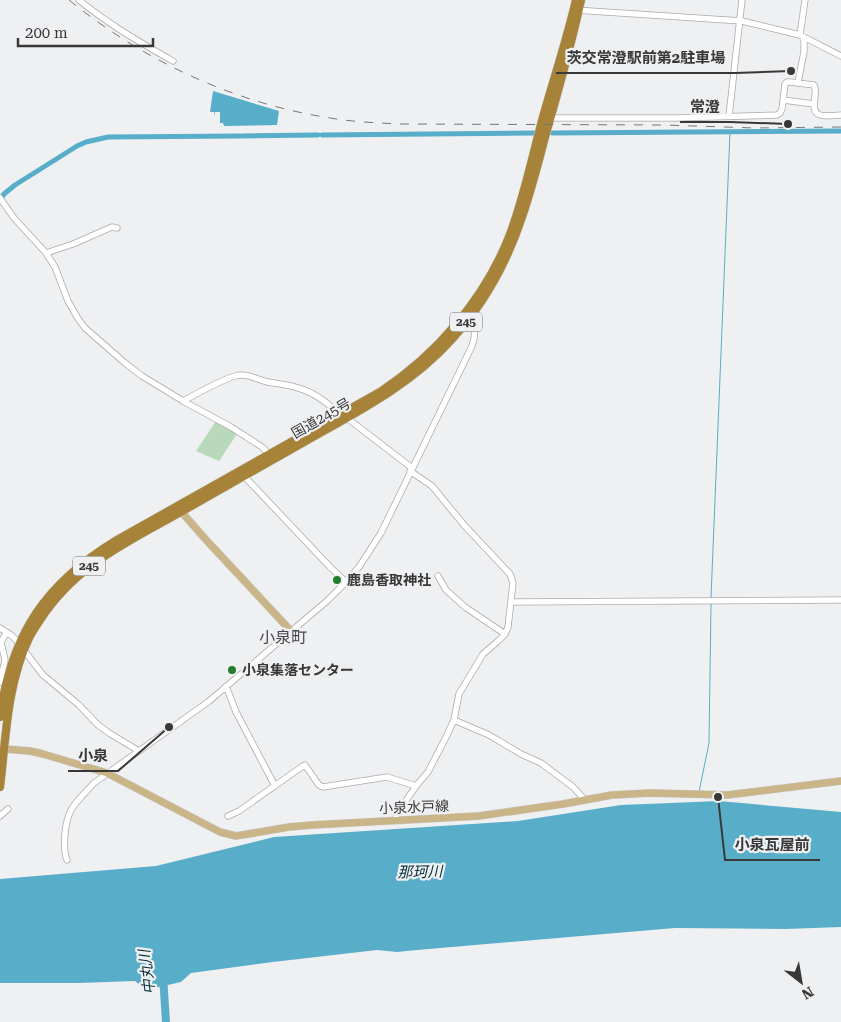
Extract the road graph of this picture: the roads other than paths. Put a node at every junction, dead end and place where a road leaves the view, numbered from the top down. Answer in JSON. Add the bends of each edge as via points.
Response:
{"nodes":[{"id":1,"x":79,"y":0,"type":"edge"},
{"id":2,"x":576,"y":0,"type":"edge"},
{"id":3,"x":581,"y":0,"type":"edge"},
{"id":4,"x":742,"y":0,"type":"edge"},
{"id":5,"x":805,"y":0,"type":"edge"},
{"id":6,"x":576,"y":10,"type":"junction"},
{"id":7,"x":742,"y":21,"type":"junction"},
{"id":8,"x":802,"y":37,"type":"junction"},
{"id":9,"x":841,"y":56,"type":"edge"},
{"id":10,"x":173,"y":61,"type":"dead end"},
{"id":11,"x":798,"y":82,"type":"junction"},
{"id":12,"x":783,"y":100,"type":"junction"},
{"id":13,"x":814,"y":104,"type":"junction"},
{"id":14,"x":841,"y":115,"type":"edge"},
{"id":15,"x":729,"y":116,"type":"junction"},
{"id":16,"x":547,"y":118,"type":"junction"},
{"id":17,"x":2,"y":201,"type":"edge"},
{"id":18,"x":0,"y":209,"type":"edge"},
{"id":19,"x":117,"y":228,"type":"dead end"},
{"id":20,"x":46,"y":253,"type":"junction"},
{"id":21,"x":466,"y":317,"type":"junction"},
{"id":22,"x":183,"y":402,"type":"junction"},
{"id":23,"x":344,"y":416,"type":"junction"},
{"id":24,"x":272,"y":457,"type":"junction"},
{"id":25,"x":411,"y":470,"type":"junction"},
{"id":26,"x":244,"y":476,"type":"junction"},
{"id":27,"x":178,"y":509,"type":"junction"},
{"id":28,"x":438,"y":576,"type":"dead end"},
{"id":29,"x":346,"y":582,"type":"junction"},
{"id":30,"x":841,"y":600,"type":"edge"},
{"id":31,"x":512,"y":602,"type":"junction"},
{"id":32,"x":0,"y":628,"type":"edge"},
{"id":33,"x":291,"y":631,"type":"junction"},
{"id":34,"x":7,"y":632,"type":"junction"},
{"id":35,"x":505,"y":634,"type":"junction"},
{"id":36,"x":21,"y":646,"type":"junction"},
{"id":37,"x":0,"y":682,"type":"edge"},
{"id":38,"x":226,"y":686,"type":"junction"},
{"id":39,"x":0,"y":717,"type":"edge"},
{"id":40,"x":454,"y":720,"type":"junction"},
{"id":41,"x":4,"y":750,"type":"junction"},
{"id":42,"x":139,"y":751,"type":"junction"},
{"id":43,"x":107,"y":773,"type":"junction"},
{"id":44,"x":1,"y":776,"type":"edge"},
{"id":45,"x":841,"y":781,"type":"edge"},
{"id":46,"x":275,"y":786,"type":"junction"},
{"id":47,"x":416,"y":786,"type":"junction"},
{"id":48,"x":0,"y":787,"type":"edge"},
{"id":49,"x":585,"y":800,"type":"junction"},
{"id":50,"x":8,"y":809,"type":"dead end"},
{"id":51,"x":0,"y":816,"type":"edge"},
{"id":52,"x":228,"y":816,"type":"dead end"},
{"id":53,"x":395,"y":820,"type":"junction"},
{"id":54,"x":67,"y":860,"type":"dead end"}],
"edges":[{"from":1,"to":10,"type":"street","via":[[111,24]]},
{"from":2,"to":6,"type":"highway","name":"国道245号","number":"245"},
{"from":3,"to":6,"type":"highway","name":"国道245号","number":"245"},
{"from":4,"to":7,"type":"street"},
{"from":5,"to":8,"type":"street"},
{"from":6,"to":7,"type":"street"},
{"from":6,"to":16,"type":"highway","name":"国道245号","number":"245"},
{"from":7,"to":8,"type":"street"},
{"from":7,"to":15,"type":"street"},
{"from":8,"to":9,"type":"street"},
{"from":8,"to":11,"type":"street","via":[[804,52]]},
{"from":11,"to":12,"type":"street","via":[[785,84]]},
{"from":11,"to":13,"type":"street","via":[[815,86]]},
{"from":12,"to":13,"type":"street"},
{"from":12,"to":15,"type":"street","via":[[777,115]]},
{"from":13,"to":14,"type":"street","via":[[818,114]]},
{"from":15,"to":16,"type":"street"},
{"from":16,"to":21,"type":"highway","name":"国道245号","number":"245","via":[[509,237]]},
{"from":17,"to":18,"type":"street"},
{"from":17,"to":20,"type":"street"},
{"from":19,"to":20,"type":"street"},
{"from":20,"to":22,"type":"street","via":[[68,301],[85,328],[142,376]]},
{"from":21,"to":23,"type":"highway","name":"国道245号","number":"245","via":[[402,376]]},
{"from":21,"to":25,"type":"street","via":[[475,334],[472,346]]},
{"from":22,"to":23,"type":"street","via":[[225,379],[248,375],[308,391]]},
{"from":22,"to":24,"type":"street","via":[[231,427]]},
{"from":23,"to":24,"type":"highway","name":"国道245号","number":"245"},
{"from":23,"to":25,"type":"street"},
{"from":24,"to":26,"type":"highway","name":"国道245号","number":"245"},
{"from":24,"to":27,"type":"highway","name":"国道245号","number":"245"},
{"from":25,"to":29,"type":"street","via":[[381,533]]},
{"from":25,"to":31,"type":"street","via":[[432,486],[510,574]]},
{"from":26,"to":27,"type":"highway","name":"国道245号","number":"245"},
{"from":26,"to":29,"type":"street"},
{"from":27,"to":33,"type":"main road"},
{"from":27,"to":36,"type":"highway","name":"国道245号","number":"245","via":[[100,550],[69,574],[38,610]]},
{"from":28,"to":35,"type":"street","via":[[457,600]]},
{"from":29,"to":33,"type":"street"},
{"from":30,"to":31,"type":"street"},
{"from":31,"to":35,"type":"street"},
{"from":32,"to":34,"type":"street"},
{"from":33,"to":38,"type":"street"},
{"from":34,"to":36,"type":"street"},
{"from":34,"to":37,"type":"street","via":[[1,642],[5,660]]},
{"from":35,"to":40,"type":"street","via":[[484,654],[459,694]]},
{"from":36,"to":39,"type":"highway","name":"国道245号","number":"245","via":[[9,673]]},
{"from":36,"to":41,"type":"highway","name":"国道245号","number":"245"},
{"from":36,"to":42,"type":"street","via":[[43,675],[98,724]]},
{"from":38,"to":42,"type":"street"},
{"from":38,"to":46,"type":"street"},
{"from":40,"to":47,"type":"street","via":[[428,772]]},
{"from":40,"to":49,"type":"street","via":[[541,763]]},
{"from":41,"to":43,"type":"main road","name":"小泉水戸線","via":[[43,754]]},
{"from":41,"to":44,"type":"highway","name":"国道245号","number":"245"},
{"from":42,"to":43,"type":"street"},
{"from":43,"to":53,"type":"main road","name":"小泉水戸線","via":[[232,836],[289,827]]},
{"from":43,"to":54,"type":"street","via":[[94,783],[70,813],[64,842]]},
{"from":44,"to":48,"type":"highway","name":"国道245号","number":"245"},
{"from":45,"to":49,"type":"main road","name":"小泉水戸線","via":[[735,794],[634,793]]},
{"from":46,"to":47,"type":"street","via":[[305,766],[323,787],[387,777]]},
{"from":46,"to":52,"type":"street"},
{"from":47,"to":53,"type":"street"},
{"from":49,"to":53,"type":"main road","name":"小泉水戸線","via":[[479,816]]},
{"from":50,"to":51,"type":"street"}]}
